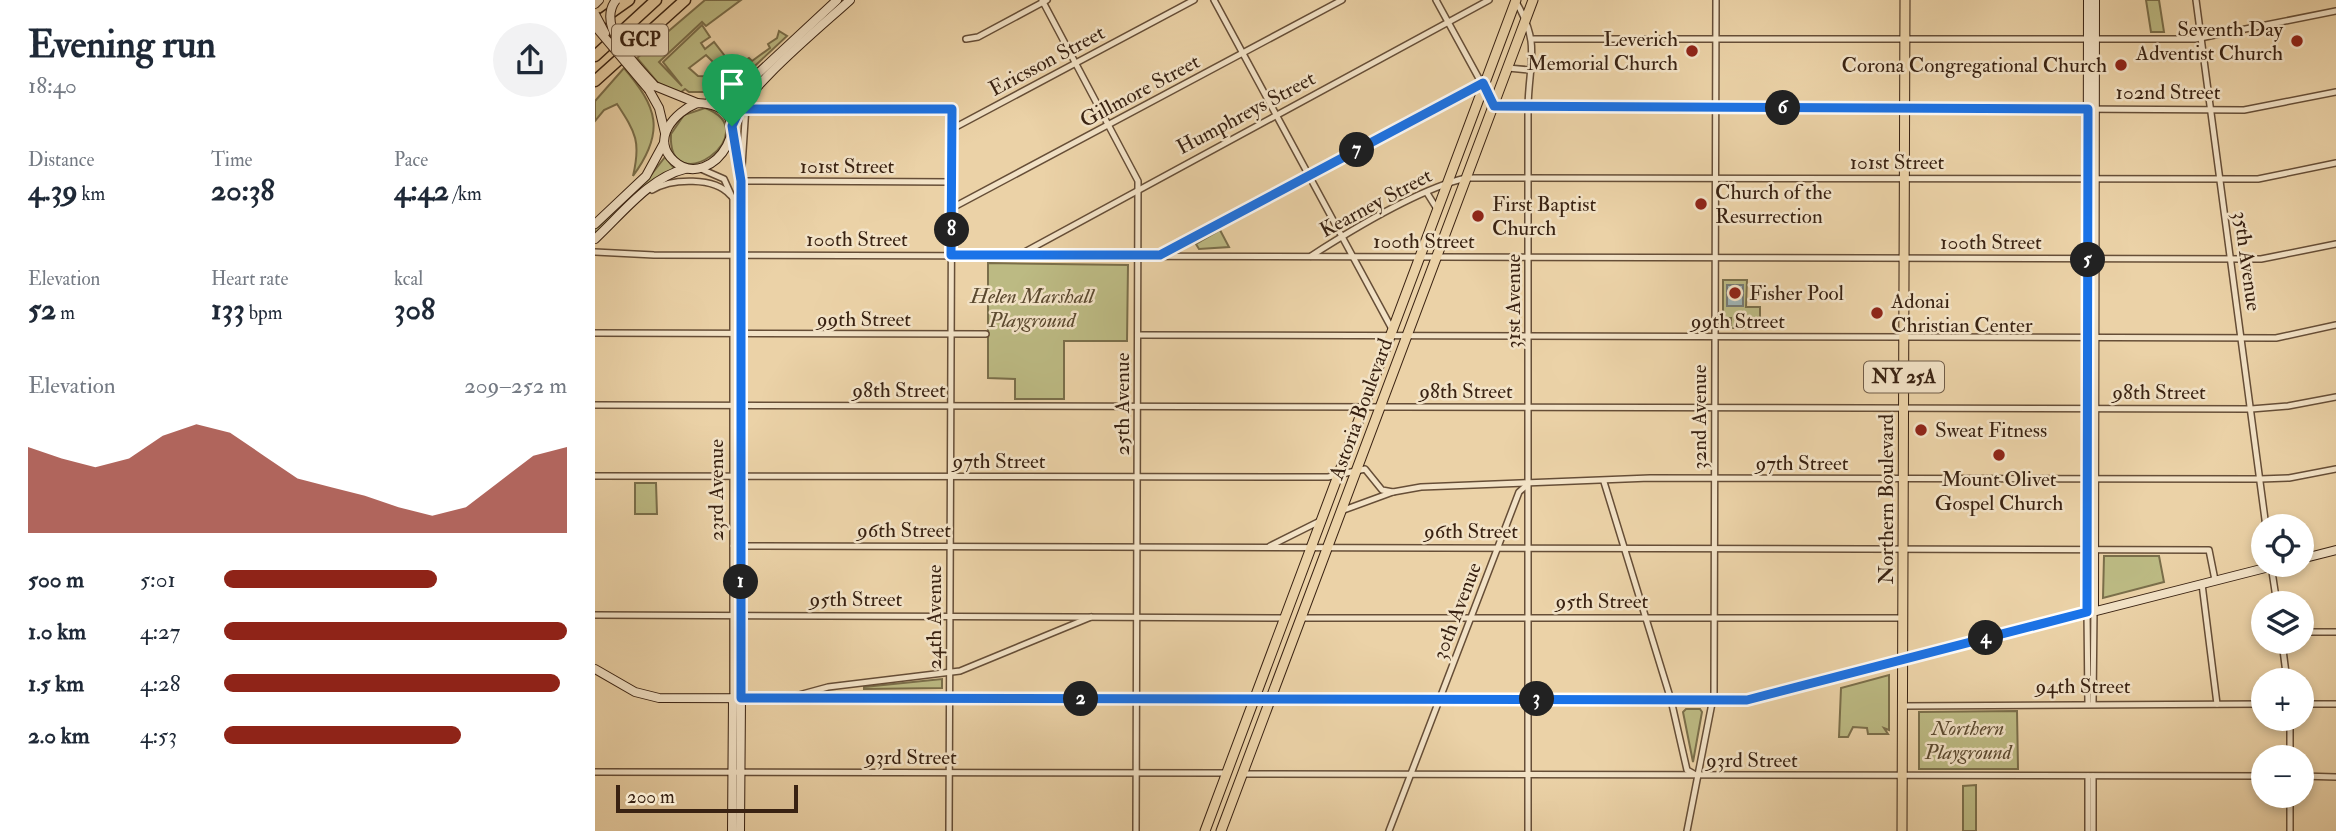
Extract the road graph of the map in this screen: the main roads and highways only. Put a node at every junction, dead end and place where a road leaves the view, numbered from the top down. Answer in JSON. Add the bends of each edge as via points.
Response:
{"nodes":[{"id":1,"x":629,"y":0,"type":"edge"},
{"id":2,"x":656,"y":0,"type":"edge"},
{"id":3,"x":685,"y":0,"type":"edge"},
{"id":4,"x":1515,"y":0,"type":"edge"},
{"id":5,"x":1533,"y":0,"type":"edge"},
{"id":6,"x":1905,"y":0,"type":"edge"},
{"id":7,"x":595,"y":25,"type":"edge"},
{"id":8,"x":595,"y":56,"type":"edge"},
{"id":9,"x":595,"y":81,"type":"edge"},
{"id":10,"x":1457,"y":180,"type":"junction"},
{"id":11,"x":1205,"y":831,"type":"edge"},
{"id":12,"x":1221,"y":831,"type":"edge"},
{"id":13,"x":1902,"y":831,"type":"edge"}],
"edges":[{"from":1,"to":7,"type":"highway"},
{"from":2,"to":8,"type":"highway","number":"GCP"},
{"from":3,"to":9,"type":"highway","number":"GCP"},
{"from":4,"to":10,"type":"main road","name":"Astoria Boulevard","via":[[1483,83]]},
{"from":5,"to":10,"type":"main road","name":"Astoria Boulevard","via":[[1494,106]]},
{"from":6,"to":13,"type":"main road","name":"Northern Boulevard","number":"NY 25A"},
{"from":10,"to":11,"type":"main road","name":"Astoria Boulevard","via":[[1437,209]]},
{"from":10,"to":12,"type":"main road","name":"Astoria Boulevard","via":[[1437,257]]}]}
